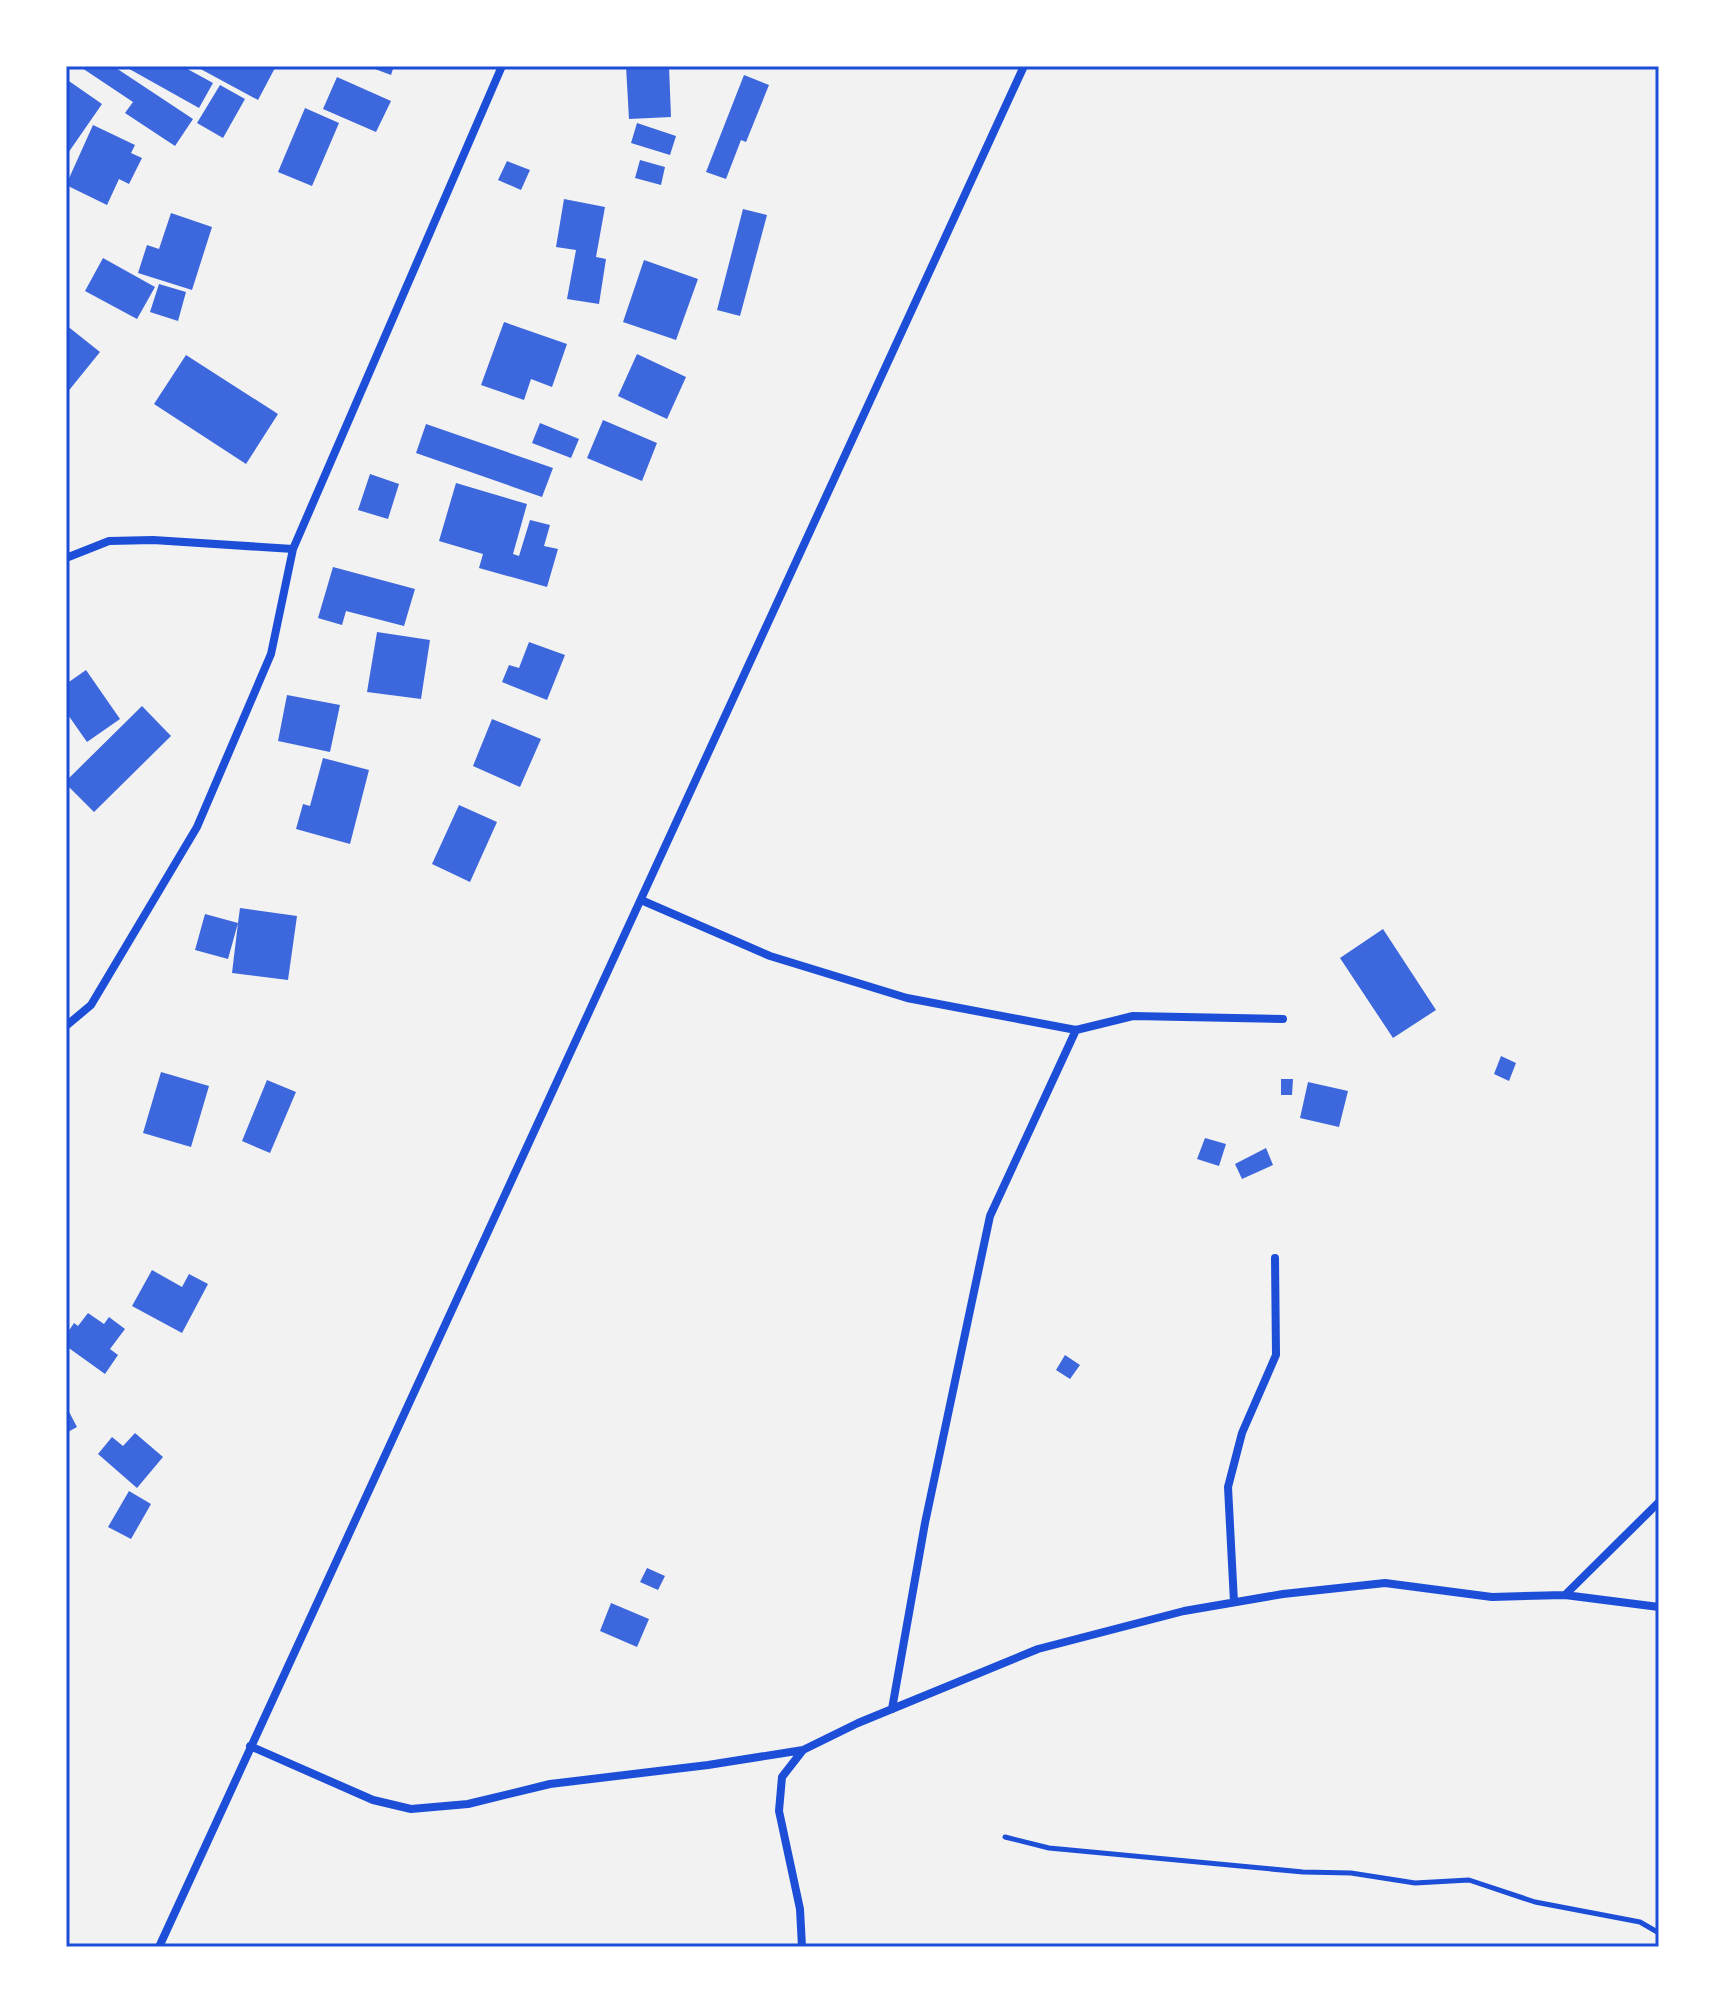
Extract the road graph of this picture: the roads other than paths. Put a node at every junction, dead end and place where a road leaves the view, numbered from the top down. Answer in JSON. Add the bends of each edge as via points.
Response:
{"nodes":[{"id":1,"x":502,"y":66,"type":"edge"},
{"id":2,"x":1024,"y":66,"type":"edge"},
{"id":3,"x":293,"y":549,"type":"junction"},
{"id":4,"x":66,"y":558,"type":"edge"},
{"id":5,"x":641,"y":900,"type":"junction"},
{"id":6,"x":1283,"y":1019,"type":"dead end"},
{"id":7,"x":66,"y":1026,"type":"edge"},
{"id":8,"x":1076,"y":1030,"type":"junction"},
{"id":9,"x":1275,"y":1258,"type":"dead end"},
{"id":10,"x":1659,"y":1502,"type":"edge"},
{"id":11,"x":1565,"y":1595,"type":"junction"},
{"id":12,"x":1234,"y":1602,"type":"junction"},
{"id":13,"x":1659,"y":1607,"type":"edge"},
{"id":14,"x":892,"y":1709,"type":"junction"},
{"id":15,"x":250,"y":1746,"type":"junction"},
{"id":16,"x":803,"y":1750,"type":"junction"},
{"id":17,"x":159,"y":1947,"type":"edge"},
{"id":18,"x":802,"y":1947,"type":"edge"}],
"edges":[{"from":1,"to":3,"type":"street"},
{"from":2,"to":5,"type":"street"},
{"from":3,"to":4,"type":"street","via":[[109,541]]},
{"from":3,"to":7,"type":"street","via":[[271,654],[197,827],[91,1005]]},
{"from":5,"to":8,"type":"street","via":[[770,956],[907,998]]},
{"from":5,"to":15,"type":"street"},
{"from":6,"to":8,"type":"street","via":[[1133,1016]]},
{"from":8,"to":14,"type":"street","via":[[990,1216]]},
{"from":9,"to":12,"type":"street","via":[[1276,1355],[1242,1433],[1228,1487]]},
{"from":10,"to":11,"type":"street"},
{"from":11,"to":12,"type":"street","via":[[1492,1597],[1385,1583]]},
{"from":11,"to":13,"type":"street"},
{"from":12,"to":14,"type":"street","via":[[1038,1649]]},
{"from":14,"to":16,"type":"street"},
{"from":15,"to":16,"type":"street","via":[[373,1800],[411,1809],[468,1804],[550,1784]]},
{"from":15,"to":17,"type":"street"},
{"from":16,"to":18,"type":"street","via":[[782,1777],[779,1811],[800,1909]]}]}
